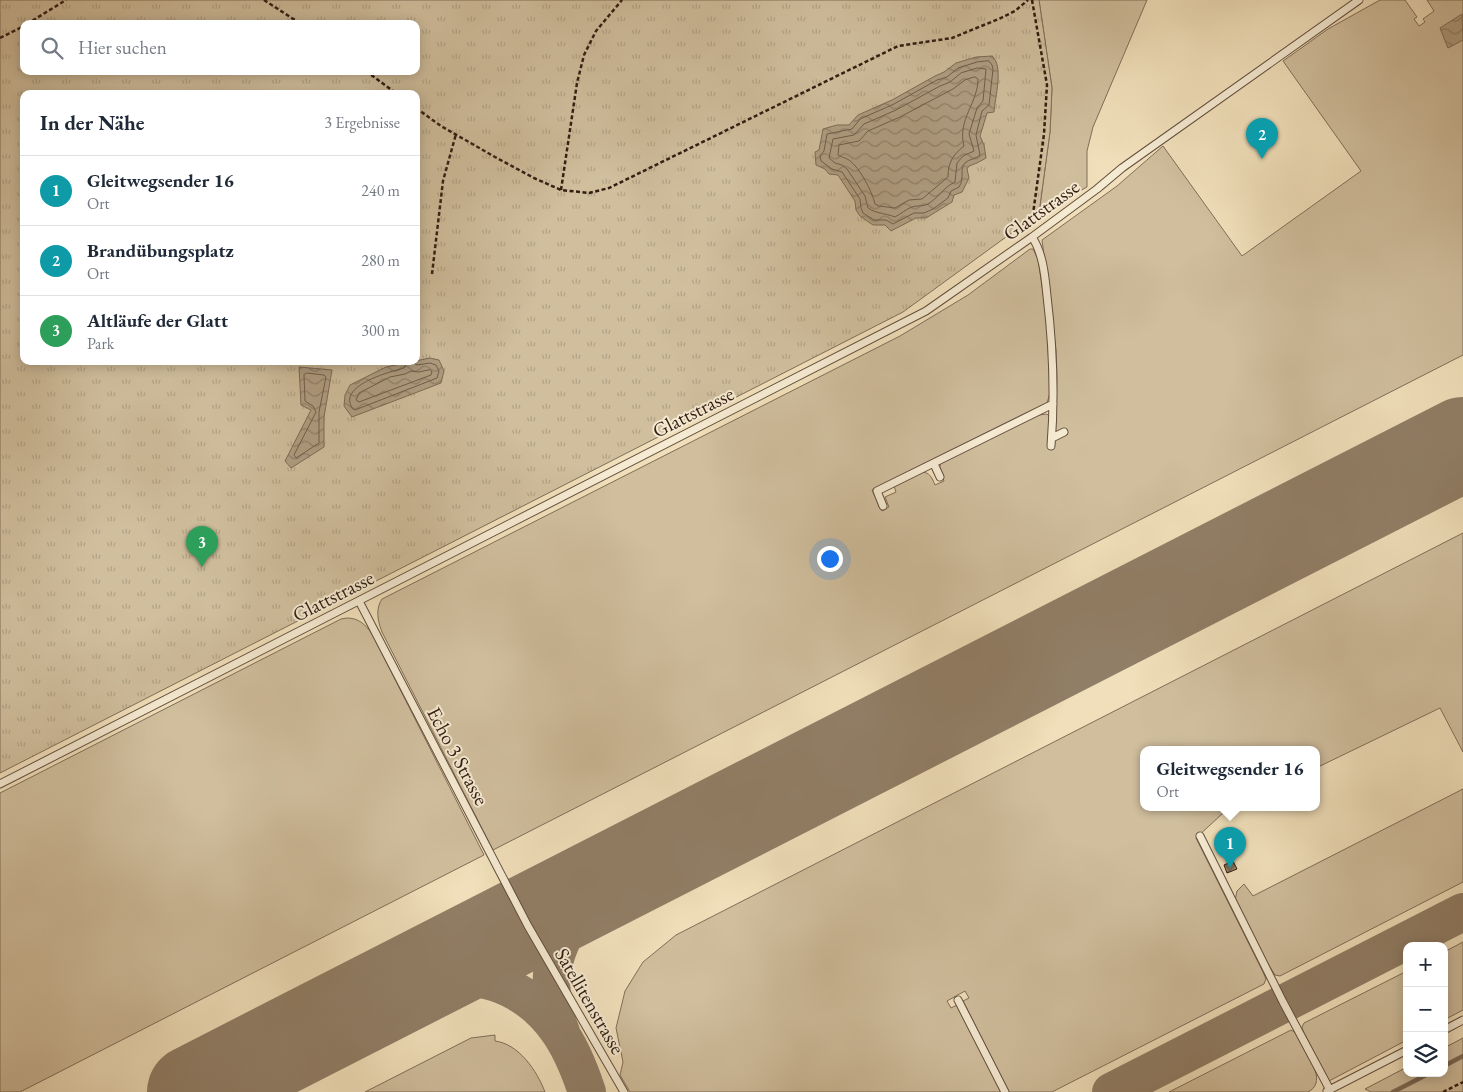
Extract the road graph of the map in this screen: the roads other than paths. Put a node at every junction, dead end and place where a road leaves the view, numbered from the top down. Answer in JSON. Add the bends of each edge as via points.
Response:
{"nodes":[{"id":1,"x":1359,"y":0,"type":"edge"},
{"id":2,"x":1032,"y":237,"type":"junction"},
{"id":3,"x":1053,"y":404,"type":"junction"},
{"id":4,"x":1064,"y":432,"type":"dead end"},
{"id":5,"x":1052,"y":438,"type":"junction"},
{"id":6,"x":1051,"y":446,"type":"dead end"},
{"id":7,"x":934,"y":464,"type":"junction"},
{"id":8,"x":940,"y":477,"type":"dead end"},
{"id":9,"x":884,"y":506,"type":"dead end"},
{"id":10,"x":359,"y":601,"type":"junction"},
{"id":11,"x":0,"y":784,"type":"edge"},
{"id":12,"x":1200,"y":836,"type":"dead end"},
{"id":13,"x":528,"y":926,"type":"joint"},
{"id":14,"x":958,"y":1000,"type":"dead end"},
{"id":15,"x":1463,"y":1020,"type":"edge"},
{"id":16,"x":1448,"y":1028,"type":"edge"},
{"id":17,"x":1403,"y":1052,"type":"edge"},
{"id":18,"x":1328,"y":1091,"type":"edge"},
{"id":19,"x":624,"y":1092,"type":"edge"},
{"id":20,"x":1005,"y":1092,"type":"edge"}],
"edges":[{"from":1,"to":2,"type":"lane","name":"Glattstrasse","via":[[1122,168]]},
{"from":2,"to":3,"type":"lane","via":[[1040,253],[1046,287],[1053,350]]},
{"from":2,"to":10,"type":"lane","name":"Glattstrasse","via":[[913,318]]},
{"from":3,"to":5,"type":"lane"},
{"from":3,"to":7,"type":"lane"},
{"from":4,"to":5,"type":"lane"},
{"from":5,"to":6,"type":"lane"},
{"from":7,"to":8,"type":"lane"},
{"from":7,"to":9,"type":"lane","via":[[877,491]]},
{"from":10,"to":11,"type":"lane","name":"Glattstrasse"},
{"from":10,"to":13,"type":"lane","name":"Echo 3 Strasse"},
{"from":12,"to":18,"type":"lane"},
{"from":13,"to":19,"type":"lane","name":"Satellitenstrasse"},
{"from":14,"to":20,"type":"lane"},
{"from":15,"to":16,"type":"lane"},
{"from":17,"to":18,"type":"lane"}]}
